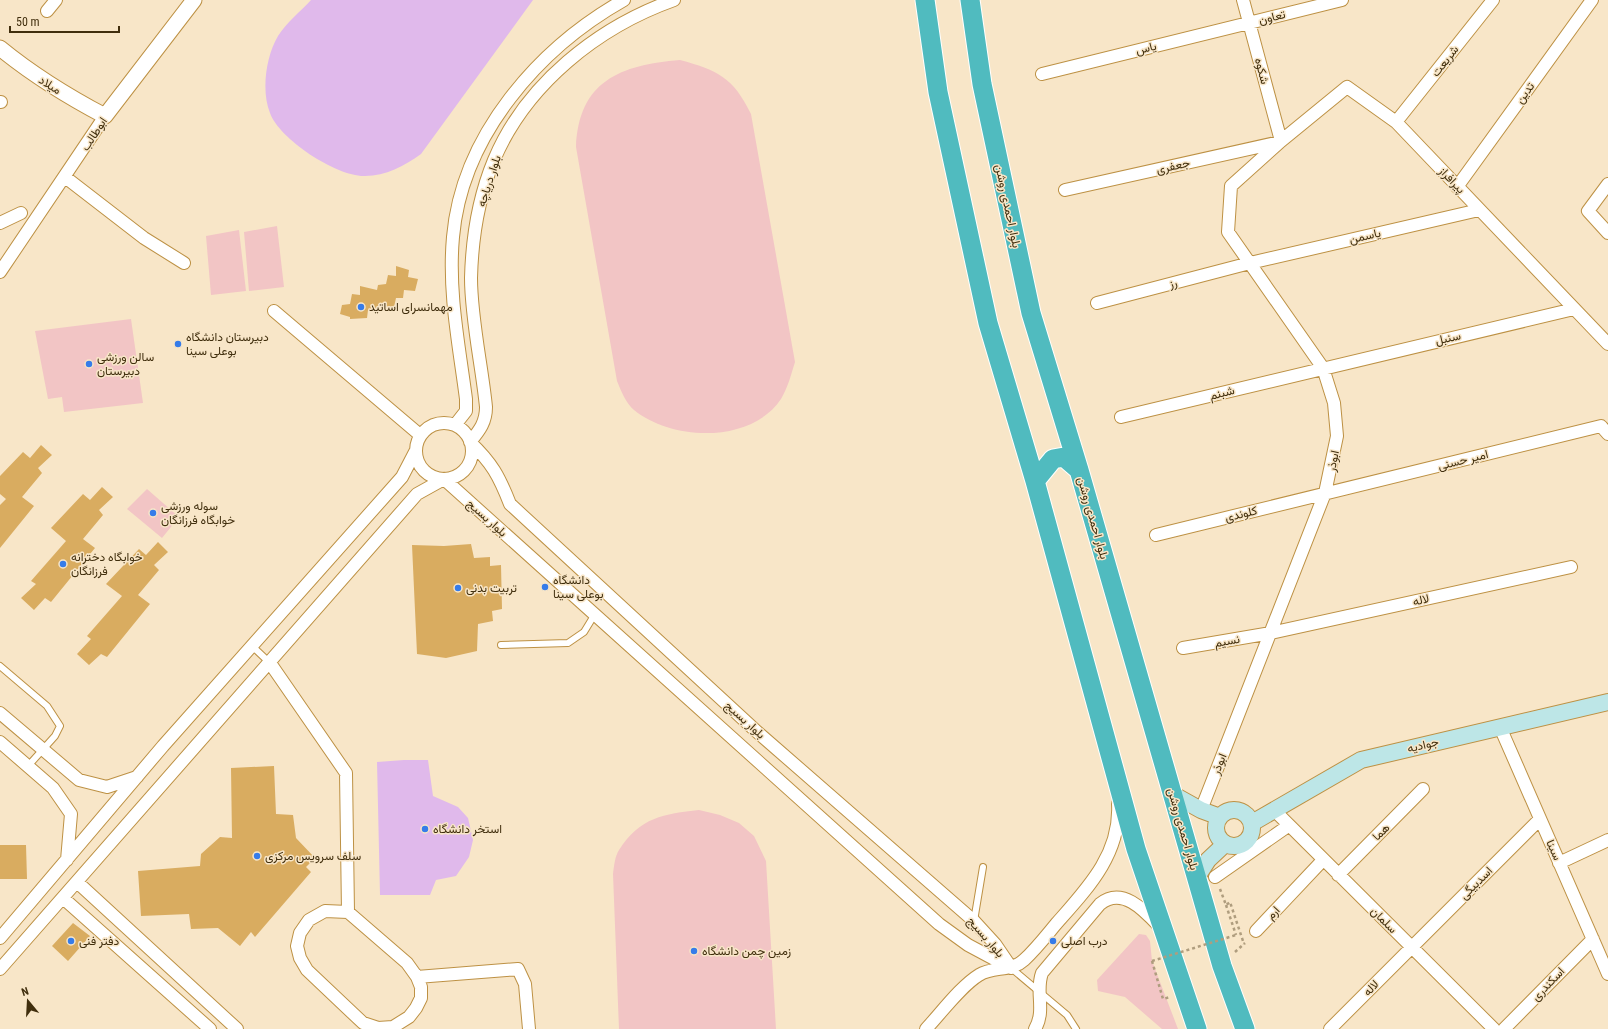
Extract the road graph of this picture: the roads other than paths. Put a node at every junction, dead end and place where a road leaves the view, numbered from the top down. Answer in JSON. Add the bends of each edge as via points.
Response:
{"nodes":[{"id":1,"x":56,"y":0,"type":"edge"},
{"id":2,"x":194,"y":0,"type":"edge"},
{"id":3,"x":624,"y":0,"type":"edge"},
{"id":4,"x":674,"y":0,"type":"edge"},
{"id":5,"x":925,"y":0,"type":"edge"},
{"id":6,"x":1243,"y":0,"type":"edge"},
{"id":7,"x":1342,"y":0,"type":"edge"},
{"id":8,"x":1493,"y":0,"type":"edge"},
{"id":9,"x":1592,"y":0,"type":"edge"},
{"id":10,"x":974,"y":5,"type":"edge"},
{"id":11,"x":47,"y":11,"type":"dead end"},
{"id":12,"x":1249,"y":23,"type":"junction"},
{"id":13,"x":0,"y":48,"type":"edge"},
{"id":14,"x":1042,"y":74,"type":"dead end"},
{"id":15,"x":105,"y":116,"type":"junction"},
{"id":16,"x":1396,"y":122,"type":"junction"},
{"id":17,"x":1281,"y":141,"type":"junction"},
{"id":18,"x":65,"y":177,"type":"junction"},
{"id":19,"x":1608,"y":184,"type":"edge"},
{"id":20,"x":1457,"y":187,"type":"junction"},
{"id":21,"x":1065,"y":190,"type":"dead end"},
{"id":22,"x":1479,"y":210,"type":"junction"},
{"id":23,"x":21,"y":213,"type":"dead end"},
{"id":24,"x":0,"y":224,"type":"edge"},
{"id":25,"x":1608,"y":233,"type":"edge"},
{"id":26,"x":184,"y":263,"type":"dead end"},
{"id":27,"x":1250,"y":263,"type":"junction"},
{"id":28,"x":0,"y":272,"type":"edge"},
{"id":29,"x":1097,"y":303,"type":"dead end"},
{"id":30,"x":1574,"y":309,"type":"junction"},
{"id":31,"x":274,"y":311,"type":"dead end"},
{"id":32,"x":1608,"y":344,"type":"edge"},
{"id":33,"x":1323,"y":368,"type":"junction"},
{"id":34,"x":1121,"y":417,"type":"dead end"},
{"id":35,"x":455,"y":425,"type":"junction"},
{"id":36,"x":1605,"y":430,"type":"edge"},
{"id":37,"x":420,"y":435,"type":"junction"},
{"id":38,"x":470,"y":442,"type":"junction"},
{"id":39,"x":415,"y":452,"type":"junction"},
{"id":40,"x":1079,"y":470,"type":"junction"},
{"id":41,"x":444,"y":479,"type":"junction"},
{"id":42,"x":1036,"y":481,"type":"junction"},
{"id":43,"x":1325,"y":493,"type":"junction"},
{"id":44,"x":1156,"y":535,"type":"dead end"},
{"id":45,"x":1571,"y":566,"type":"dead end"},
{"id":46,"x":595,"y":614,"type":"junction"},
{"id":47,"x":1272,"y":633,"type":"junction"},
{"id":48,"x":501,"y":645,"type":"dead end"},
{"id":49,"x":252,"y":646,"type":"junction"},
{"id":50,"x":1184,"y":648,"type":"dead end"},
{"id":51,"x":270,"y":663,"type":"junction"},
{"id":52,"x":0,"y":666,"type":"edge"},
{"id":53,"x":1608,"y":702,"type":"edge"},
{"id":54,"x":0,"y":713,"type":"edge"},
{"id":55,"x":1500,"y":727,"type":"junction"},
{"id":56,"x":0,"y":742,"type":"edge"},
{"id":57,"x":42,"y":749,"type":"junction"},
{"id":58,"x":28,"y":766,"type":"junction"},
{"id":59,"x":1115,"y":773,"type":"junction"},
{"id":60,"x":138,"y":776,"type":"junction"},
{"id":61,"x":1423,"y":789,"type":"dead end"},
{"id":62,"x":1174,"y":795,"type":"junction"},
{"id":63,"x":1201,"y":810,"type":"junction"},
{"id":64,"x":1274,"y":810,"type":"junction"},
{"id":65,"x":1220,"y":817,"type":"junction"},
{"id":66,"x":1540,"y":819,"type":"junction"},
{"id":67,"x":1252,"y":823,"type":"junction"},
{"id":68,"x":1288,"y":826,"type":"junction"},
{"id":69,"x":1608,"y":840,"type":"edge"},
{"id":70,"x":1225,"y":844,"type":"junction"},
{"id":71,"x":67,"y":860,"type":"junction"},
{"id":72,"x":1323,"y":860,"type":"junction"},
{"id":73,"x":1559,"y":862,"type":"junction"},
{"id":74,"x":983,"y":867,"type":"dead end"},
{"id":75,"x":1338,"y":875,"type":"junction"},
{"id":76,"x":1206,"y":877,"type":"junction"},
{"id":77,"x":77,"y":882,"type":"junction"},
{"id":78,"x":63,"y":898,"type":"junction"},
{"id":79,"x":348,"y":912,"type":"junction"},
{"id":80,"x":974,"y":921,"type":"junction"},
{"id":81,"x":1163,"y":931,"type":"junction"},
{"id":82,"x":1256,"y":931,"type":"road end"},
{"id":83,"x":0,"y":938,"type":"edge"},
{"id":84,"x":1593,"y":939,"type":"junction"},
{"id":85,"x":1412,"y":947,"type":"junction"},
{"id":86,"x":1011,"y":968,"type":"junction"},
{"id":87,"x":0,"y":969,"type":"edge"},
{"id":88,"x":1608,"y":974,"type":"edge"},
{"id":89,"x":418,"y":977,"type":"junction"},
{"id":90,"x":1039,"y":992,"type":"junction"},
{"id":91,"x":378,"y":1028,"type":"edge"},
{"id":92,"x":210,"y":1029,"type":"edge"},
{"id":93,"x":238,"y":1029,"type":"edge"},
{"id":94,"x":529,"y":1029,"type":"edge"},
{"id":95,"x":926,"y":1029,"type":"edge"},
{"id":96,"x":1035,"y":1029,"type":"edge"},
{"id":97,"x":1076,"y":1029,"type":"edge"},
{"id":98,"x":1197,"y":1029,"type":"edge"},
{"id":99,"x":1245,"y":1029,"type":"edge"},
{"id":100,"x":1330,"y":1029,"type":"edge"},
{"id":101,"x":1494,"y":1029,"type":"edge"},
{"id":102,"x":1504,"y":1029,"type":"edge"}],
"edges":[{"from":1,"to":11,"type":"street"},
{"from":2,"to":15,"type":"street","name":"ابوطالب"},
{"from":3,"to":35,"type":"street","name":"بلوار دریاچه","via":[[582,26],[523,83],[495,120],[460,197],[452,243],[451,279],[466,411]]},
{"from":4,"to":38,"type":"street","name":"بلوار دریاچه","via":[[628,19],[573,57],[530,102],[494,160],[477,221],[472,259],[472,298],[486,419]]},
{"from":5,"to":42,"type":"highway","via":[[938,92],[988,323]]},
{"from":6,"to":12,"type":"street","name":"شکوه"},
{"from":7,"to":12,"type":"street","name":"تعاون"},
{"from":8,"to":16,"type":"street","name":"شریعت"},
{"from":9,"to":20,"type":"street","name":"تدین"},
{"from":10,"to":40,"type":"highway","name":"بلوار احمدی روشن","via":[[982,84],[1031,313]]},
{"from":12,"to":14,"type":"street","name":"یاس"},
{"from":12,"to":17,"type":"street","name":"شکوه"},
{"from":13,"to":15,"type":"street","name":"میلاد","via":[[28,71]]},
{"from":15,"to":18,"type":"street","name":"ابوطالب"},
{"from":16,"to":17,"type":"street","name":"پیرافراز","via":[[1348,87]]},
{"from":16,"to":20,"type":"street","name":"پیرافراز"},
{"from":17,"to":21,"type":"street","name":"جعفری"},
{"from":17,"to":27,"type":"street","name":"ابوذر","via":[[1231,186],[1228,232]]},
{"from":18,"to":26,"type":"street","via":[[144,238]]},
{"from":18,"to":28,"type":"street","name":"ابوطالب"},
{"from":19,"to":25,"type":"street","via":[[1588,210]]},
{"from":20,"to":22,"type":"street","name":"پیرافراز"},
{"from":22,"to":27,"type":"street","name":"یاسمن"},
{"from":22,"to":30,"type":"street","name":"پیرافراز"},
{"from":23,"to":24,"type":"street"},
{"from":27,"to":29,"type":"street","name":"رز"},
{"from":27,"to":33,"type":"street","name":"ابوذر"},
{"from":30,"to":32,"type":"street","name":"پیرافراز"},
{"from":30,"to":33,"type":"street","name":"سنبل"},
{"from":31,"to":37,"type":"street"},
{"from":33,"to":34,"type":"street","name":"شبنم"},
{"from":33,"to":43,"type":"street","name":"ابوذر","via":[[1334,403],[1337,436]]},
{"from":35,"to":37,"type":"street","via":[[436,424]]},
{"from":35,"to":38,"type":"street","via":[[467,435]]},
{"from":36,"to":43,"type":"street","name":"امیر حسنی"},
{"from":37,"to":39,"type":"street"},
{"from":38,"to":41,"type":"street","via":[[470,459],[466,467],[460,474]]},
{"from":38,"to":80,"type":"street","name":"بلوار بسیج","via":[[488,459],[502,483],[510,504],[755,730]]},
{"from":39,"to":41,"type":"street","via":[[424,471],[435,478]]},
{"from":39,"to":49,"type":"street","via":[[402,477]]},
{"from":40,"to":42,"type":"highway","via":[[1064,457],[1053,460]]},
{"from":40,"to":62,"type":"highway","name":"بلوار احمدی روشن"},
{"from":41,"to":46,"type":"street","name":"بلوار بسیج"},
{"from":41,"to":51,"type":"street","via":[[417,494]]},
{"from":42,"to":59,"type":"highway"},
{"from":43,"to":44,"type":"street","name":"کلوندی"},
{"from":43,"to":47,"type":"street","name":"ابوذر"},
{"from":45,"to":47,"type":"street","name":"لاله"},
{"from":46,"to":48,"type":"lane","via":[[584,632],[568,643]]},
{"from":46,"to":86,"type":"street","name":"بلوار بسیج","via":[[939,924],[968,945]]},
{"from":47,"to":50,"type":"street","name":"نسیم"},
{"from":47,"to":63,"type":"street","name":"ابوذر"},
{"from":49,"to":51,"type":"lane"},
{"from":49,"to":60,"type":"street"},
{"from":51,"to":77,"type":"street"},
{"from":51,"to":79,"type":"street","via":[[346,773]]},
{"from":52,"to":57,"type":"lane","via":[[55,715],[60,726],[55,736]]},
{"from":53,"to":55,"type":"main road","name":"جوادیه"},
{"from":54,"to":57,"type":"street"},
{"from":55,"to":64,"type":"main road","name":"جوادیه","via":[[1361,760]]},
{"from":55,"to":66,"type":"street","name":"سینا"},
{"from":56,"to":58,"type":"street"},
{"from":57,"to":58,"type":"lane"},
{"from":57,"to":60,"type":"street","via":[[79,780],[107,786]]},
{"from":58,"to":71,"type":"street","via":[[53,788],[72,814]]},
{"from":59,"to":81,"type":"highway"},
{"from":59,"to":86,"type":"street","via":[[1118,818],[1113,845],[1107,859],[1075,903],[1024,960]]},
{"from":60,"to":71,"type":"street"},
{"from":61,"to":75,"type":"street","name":"هما"},
{"from":62,"to":63,"type":"main road"},
{"from":62,"to":76,"type":"highway","name":"بلوار احمدی روشن"},
{"from":63,"to":65,"type":"main road"},
{"from":64,"to":67,"type":"main road","name":"جوادیه"},
{"from":64,"to":68,"type":"street","name":"سلمان"},
{"from":65,"to":67,"type":"main road","via":[[1234,810],[1248,816]]},
{"from":65,"to":70,"type":"main road","via":[[1216,832]]},
{"from":66,"to":73,"type":"street","name":"سینا"},
{"from":66,"to":85,"type":"street","name":"اسدبیگی"},
{"from":67,"to":70,"type":"main road","via":[[1249,839],[1242,845]]},
{"from":68,"to":72,"type":"street","name":"سلمان"},
{"from":68,"to":76,"type":"street"},
{"from":69,"to":73,"type":"street"},
{"from":70,"to":76,"type":"main road","via":[[1208,860]]},
{"from":71,"to":83,"type":"street"},
{"from":72,"to":75,"type":"street","name":"سلمان"},
{"from":72,"to":82,"type":"street","name":"ارم"},
{"from":73,"to":84,"type":"street","name":"سینا"},
{"from":74,"to":80,"type":"lane"},
{"from":75,"to":85,"type":"street","name":"سلمان"},
{"from":76,"to":99,"type":"highway","name":"بلوار احمدی روشن","via":[[1222,966]]},
{"from":77,"to":78,"type":"street"},
{"from":77,"to":93,"type":"street"},
{"from":78,"to":87,"type":"street"},
{"from":78,"to":92,"type":"street"},
{"from":79,"to":89,"type":"street","via":[[407,963]]},
{"from":79,"to":91,"type":"street","via":[[325,911],[309,920],[300,932],[297,946],[300,958],[307,970],[363,1023]]},
{"from":80,"to":86,"type":"street","name":"بلوار بسیج","via":[[995,944]]},
{"from":81,"to":90,"type":"street","via":[[1134,903],[1120,898],[1109,899],[1100,904],[1042,973]]},
{"from":81,"to":98,"type":"highway"},
{"from":84,"to":88,"type":"street","name":"سینا"},
{"from":84,"to":102,"type":"street","name":"اسکندری"},
{"from":85,"to":100,"type":"street","name":"لاله"},
{"from":85,"to":101,"type":"street","name":"سلمان"},
{"from":86,"to":90,"type":"lane"},
{"from":86,"to":95,"type":"street","via":[[996,969],[979,975]]},
{"from":89,"to":91,"type":"street","via":[[421,987],[420,998],[410,1017],[393,1027]]},
{"from":89,"to":94,"type":"street","via":[[518,969],[525,984]]},
{"from":90,"to":96,"type":"street","via":[[1041,1012]]},
{"from":90,"to":97,"type":"lane","via":[[1067,1015]]}]}
